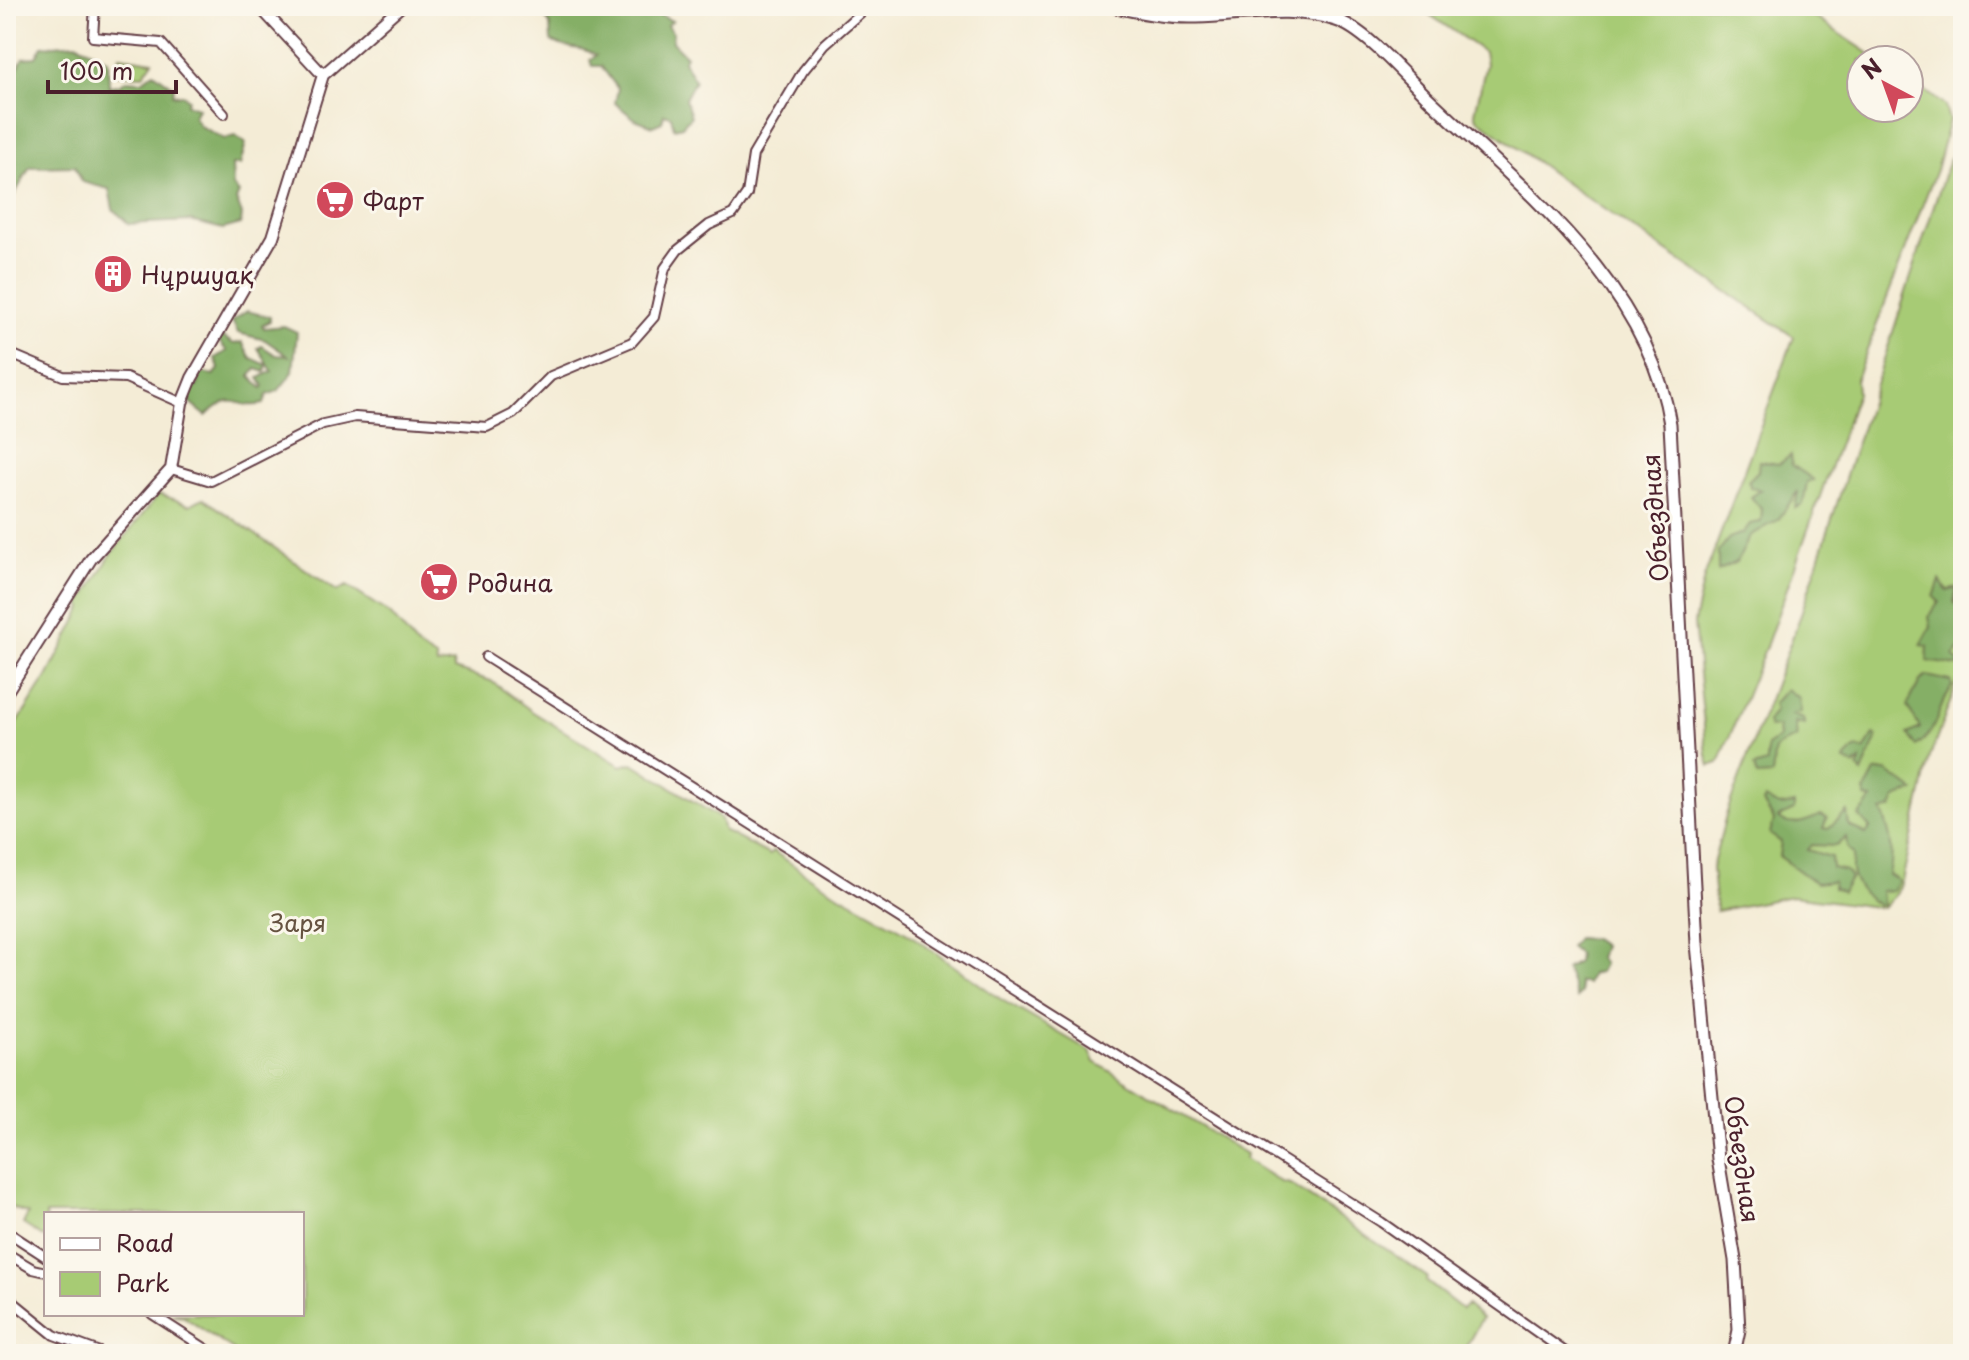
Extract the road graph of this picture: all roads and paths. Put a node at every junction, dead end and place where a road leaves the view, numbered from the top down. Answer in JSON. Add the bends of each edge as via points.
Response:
{"nodes":[{"id":1,"x":95,"y":6,"type":"edge"},
{"id":2,"x":259,"y":6,"type":"edge"},
{"id":3,"x":401,"y":6,"type":"edge"},
{"id":4,"x":868,"y":6,"type":"edge"},
{"id":5,"x":1119,"y":8,"type":"edge"},
{"id":6,"x":323,"y":75,"type":"junction"},
{"id":7,"x":224,"y":114,"type":"dead end"},
{"id":8,"x":6,"y":352,"type":"edge"},
{"id":9,"x":182,"y":403,"type":"junction"},
{"id":10,"x":171,"y":469,"type":"junction"},
{"id":11,"x":486,"y":657,"type":"dead end"},
{"id":12,"x":6,"y":693,"type":"edge"},
{"id":13,"x":6,"y":1231,"type":"edge"},
{"id":14,"x":6,"y":1253,"type":"edge"},
{"id":15,"x":44,"y":1256,"type":"edge"},
{"id":16,"x":44,"y":1272,"type":"edge"},
{"id":17,"x":6,"y":1296,"type":"edge"},
{"id":18,"x":155,"y":1316,"type":"edge"},
{"id":19,"x":6,"y":1340,"type":"edge"},
{"id":20,"x":15,"y":1353,"type":"edge"},
{"id":21,"x":105,"y":1354,"type":"edge"},
{"id":22,"x":214,"y":1354,"type":"edge"},
{"id":23,"x":1568,"y":1354,"type":"edge"},
{"id":24,"x":1734,"y":1354,"type":"edge"}],
"edges":[{"from":1,"to":7,"type":"street","via":[[93,37],[161,43]]},
{"from":2,"to":6,"type":"street"},
{"from":3,"to":6,"type":"street"},
{"from":4,"to":10,"type":"street","via":[[803,71],[753,155],[747,194],[733,214],[678,250],[665,268],[654,317],[632,342],[551,376],[513,414],[487,427],[355,417],[323,424],[211,481]]},
{"from":5,"to":24,"type":"main road","name":"Объездная","via":[[1195,17],[1297,13],[1349,26],[1567,232],[1629,315],[1653,359],[1670,424],[1697,944],[1718,1159],[1735,1260],[1739,1330]]},
{"from":6,"to":9,"type":"street","via":[[273,237]]},
{"from":8,"to":9,"type":"street","via":[[63,376],[126,378]]},
{"from":9,"to":10,"type":"street"},
{"from":10,"to":12,"type":"street","via":[[91,559]]},
{"from":11,"to":23,"type":"street","via":[[1381,1222]]},
{"from":13,"to":15,"type":"street"},
{"from":14,"to":16,"type":"street"},
{"from":17,"to":21,"type":"street","via":[[54,1335]]},
{"from":18,"to":22,"type":"street"},
{"from":19,"to":20,"type":"street"}]}
